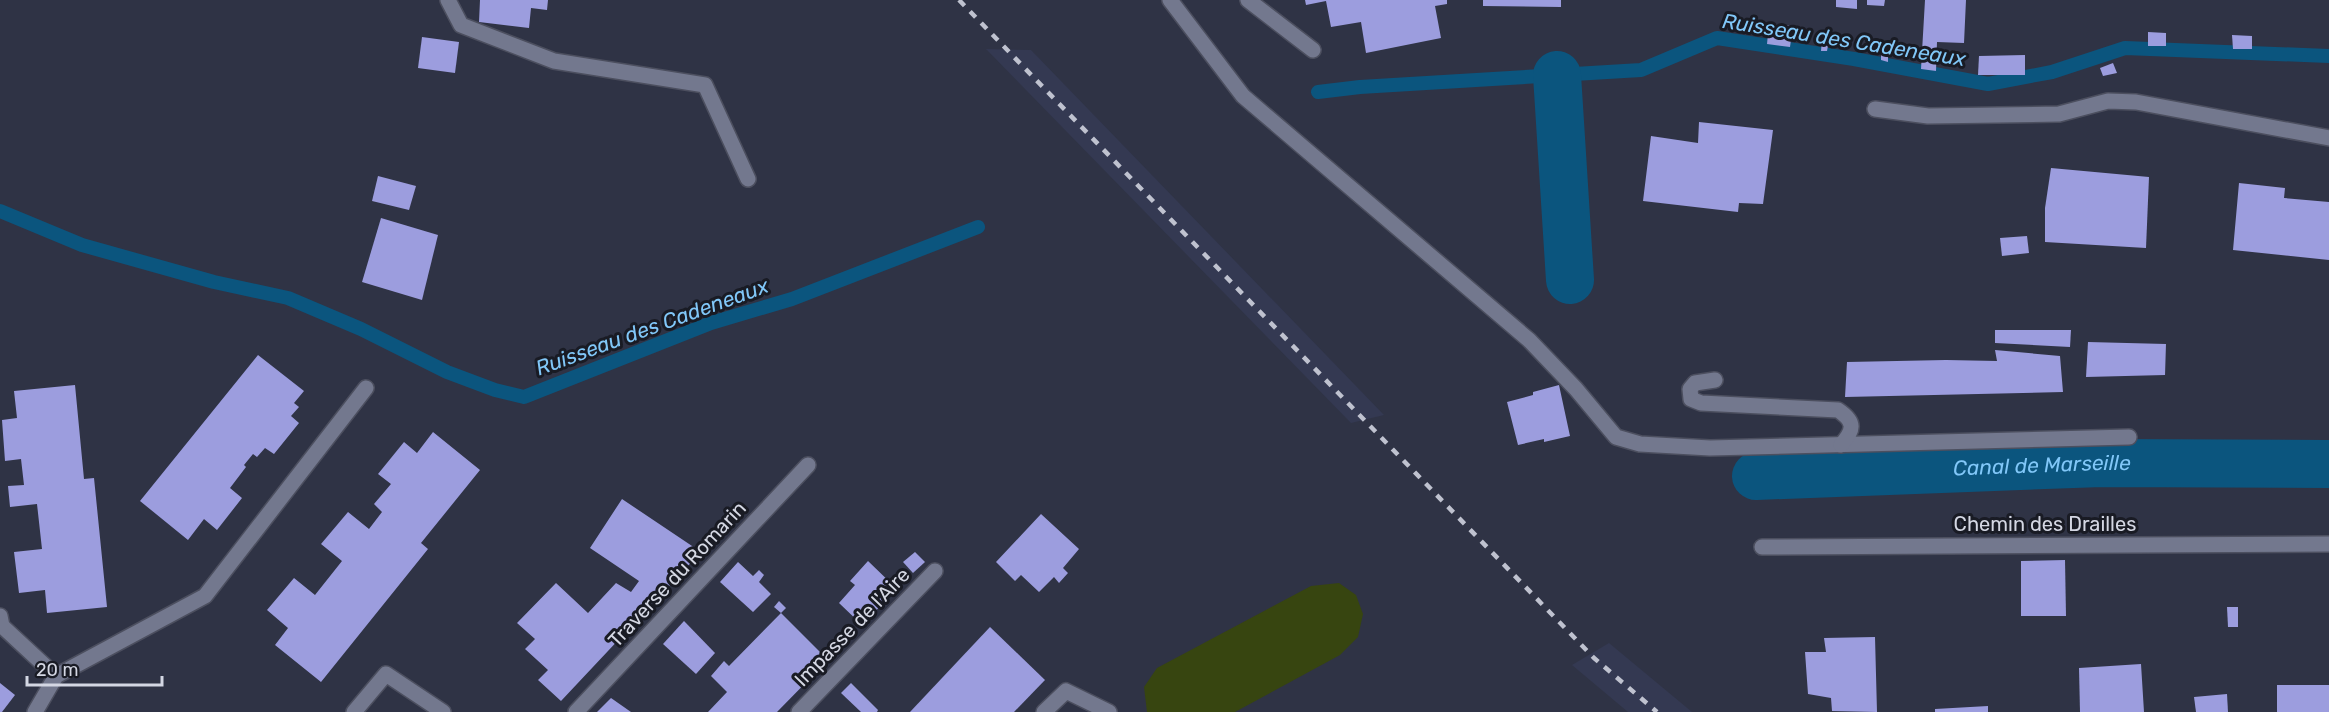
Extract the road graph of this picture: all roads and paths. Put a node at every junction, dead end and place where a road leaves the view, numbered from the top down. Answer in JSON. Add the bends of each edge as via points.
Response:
{"nodes":[{"id":1,"x":448,"y":0,"type":"edge"},
{"id":2,"x":1170,"y":0,"type":"edge"},
{"id":3,"x":1248,"y":0,"type":"edge"},
{"id":4,"x":1313,"y":50,"type":"dead end"},
{"id":5,"x":1875,"y":109,"type":"dead end"},
{"id":6,"x":2329,"y":138,"type":"edge"},
{"id":7,"x":748,"y":179,"type":"dead end"},
{"id":8,"x":1715,"y":380,"type":"dead end"},
{"id":9,"x":366,"y":388,"type":"dead end"},
{"id":10,"x":2128,"y":437,"type":"dead end"},
{"id":11,"x":1841,"y":444,"type":"junction"},
{"id":12,"x":808,"y":465,"type":"dead end"},
{"id":13,"x":2329,"y":544,"type":"edge"},
{"id":14,"x":1762,"y":547,"type":"dead end"},
{"id":15,"x":935,"y":571,"type":"dead end"},
{"id":16,"x":0,"y":616,"type":"edge"},
{"id":17,"x":56,"y":676,"type":"junction"},
{"id":18,"x":35,"y":712,"type":"edge"},
{"id":19,"x":354,"y":712,"type":"edge"},
{"id":20,"x":443,"y":712,"type":"edge"},
{"id":21,"x":576,"y":712,"type":"edge"},
{"id":22,"x":799,"y":712,"type":"edge"},
{"id":23,"x":1044,"y":712,"type":"edge"},
{"id":24,"x":1109,"y":712,"type":"edge"}],
"edges":[{"from":1,"to":7,"type":"street","via":[[460,25],[554,61],[705,85]]},
{"from":2,"to":11,"type":"street","via":[[1243,96],[1529,340],[1616,436],[1640,444],[1710,448]]},
{"from":3,"to":4,"type":"street"},
{"from":5,"to":6,"type":"street","via":[[1928,116],[2059,114],[2108,101],[2136,102]]},
{"from":8,"to":11,"type":"street","via":[[1695,383],[1690,389],[1691,399],[1701,403],[1838,411],[1851,424],[1851,434]]},
{"from":9,"to":17,"type":"street","via":[[205,596]]},
{"from":10,"to":11,"type":"street"},
{"from":12,"to":21,"type":"street","name":"Traverse du Romarin"},
{"from":13,"to":14,"type":"street","name":"Chemin des Drailles"},
{"from":15,"to":22,"type":"street","name":"Impasse de l'Aire"},
{"from":16,"to":17,"type":"street","via":[[3,626]]},
{"from":17,"to":18,"type":"street"},
{"from":19,"to":20,"type":"street","via":[[386,674]]},
{"from":23,"to":24,"type":"street","via":[[1066,691]]}]}
